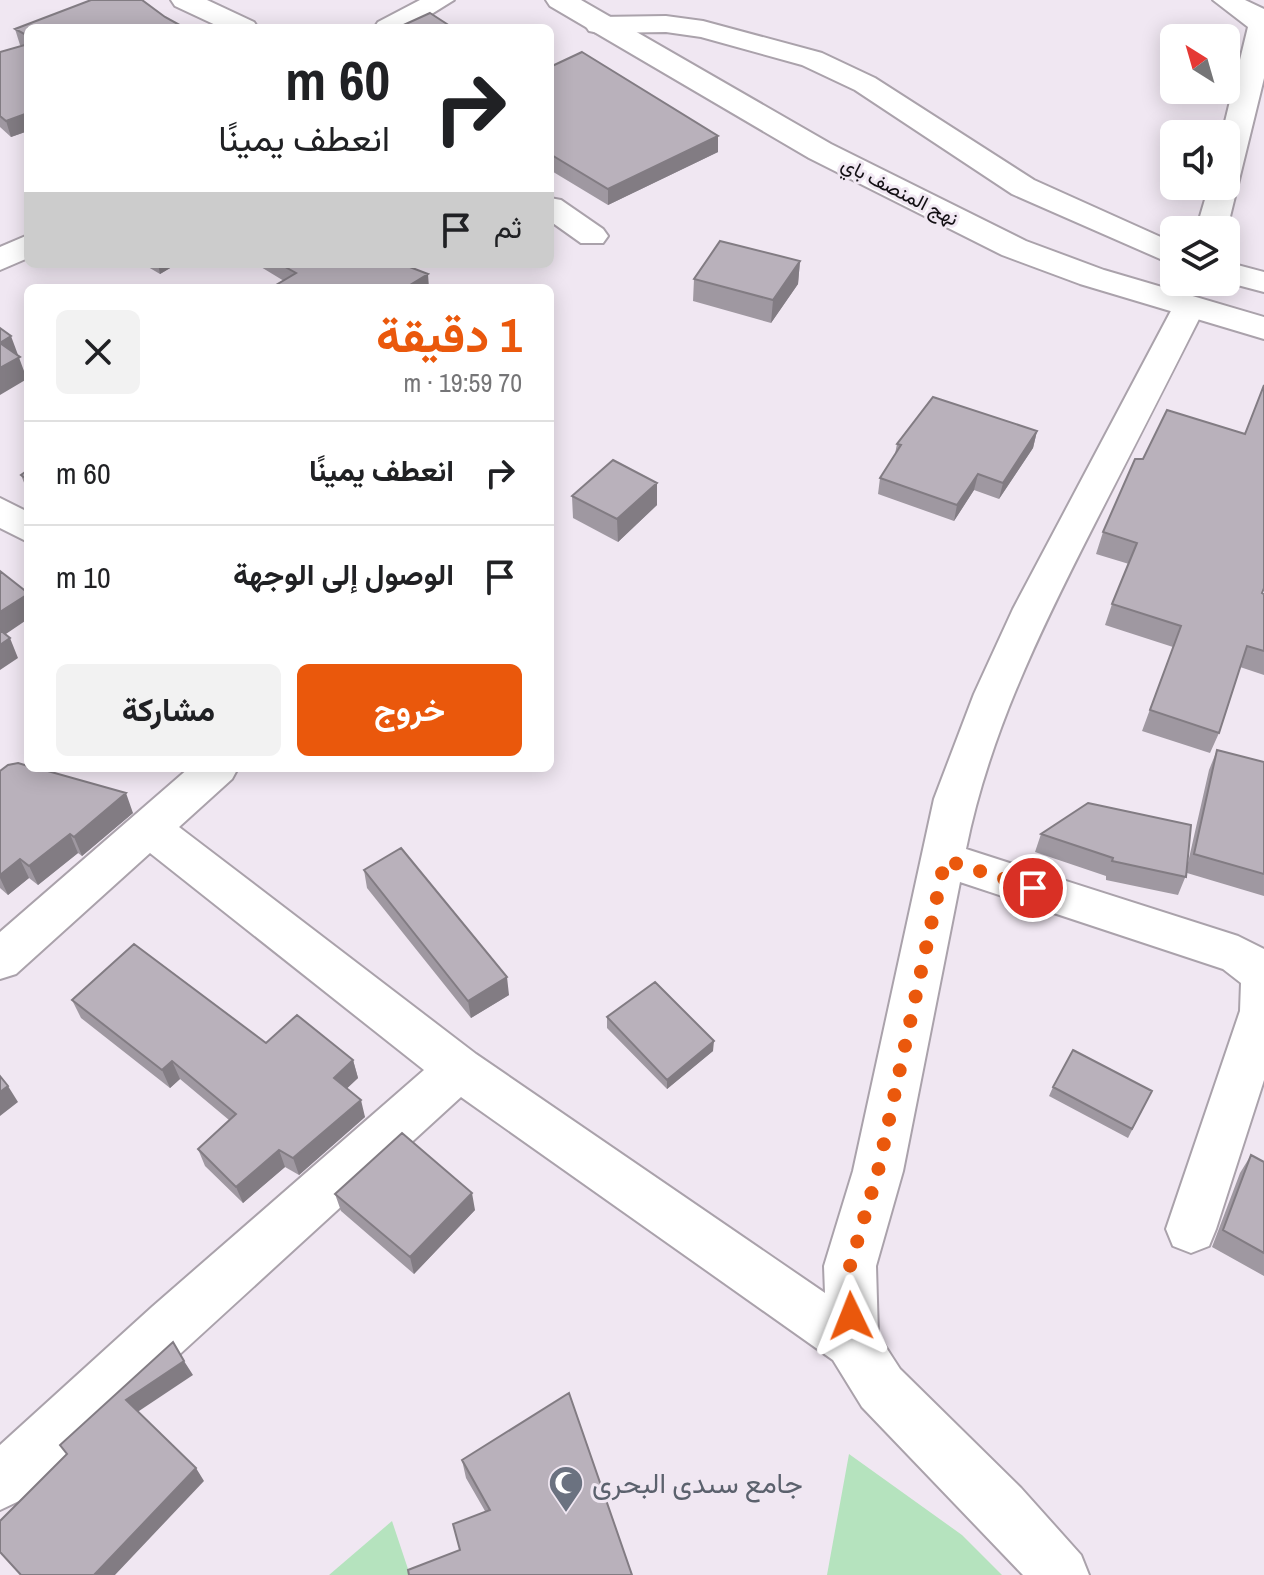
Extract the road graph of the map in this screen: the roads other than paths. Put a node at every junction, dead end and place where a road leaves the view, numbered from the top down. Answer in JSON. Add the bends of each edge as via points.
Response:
{"nodes":[{"id":1,"x":185,"y":0,"type":"edge"},
{"id":2,"x":440,"y":0,"type":"edge"},
{"id":3,"x":560,"y":0,"type":"edge"},
{"id":4,"x":1227,"y":0,"type":"edge"},
{"id":5,"x":1262,"y":20,"type":"edge"},
{"id":6,"x":236,"y":24,"type":"edge"},
{"id":7,"x":395,"y":24,"type":"edge"},
{"id":8,"x":599,"y":25,"type":"junction"},
{"id":9,"x":1239,"y":120,"type":"edge"},
{"id":10,"x":554,"y":210,"type":"edge"},
{"id":11,"x":592,"y":236,"type":"dead end"},
{"id":12,"x":24,"y":247,"type":"edge"},
{"id":13,"x":1160,"y":249,"type":"edge"},
{"id":14,"x":0,"y":260,"type":"edge"},
{"id":15,"x":1240,"y":276,"type":"edge"},
{"id":16,"x":1264,"y":282,"type":"edge"},
{"id":17,"x":1185,"y":298,"type":"edge"},
{"id":18,"x":1264,"y":328,"type":"edge"},
{"id":19,"x":0,"y":511,"type":"edge"},
{"id":20,"x":24,"y":526,"type":"edge"},
{"id":21,"x":213,"y":772,"type":"edge"},
{"id":22,"x":150,"y":829,"type":"junction"},
{"id":23,"x":945,"y":860,"type":"junction"},
{"id":24,"x":0,"y":960,"type":"edge"},
{"id":25,"x":459,"y":1069,"type":"junction"},
{"id":26,"x":1191,"y":1229,"type":"dead end"},
{"id":27,"x":852,"y":1342,"type":"junction"},
{"id":28,"x":0,"y":1482,"type":"edge"},
{"id":29,"x":1061,"y":1575,"type":"edge"}],
"edges":[{"from":1,"to":6,"type":"street"},
{"from":2,"to":7,"type":"street"},
{"from":3,"to":8,"type":"main road","name":"نهج المنصف باي"},
{"from":4,"to":5,"type":"street"},
{"from":5,"to":9,"type":"street"},
{"from":8,"to":13,"type":"street","via":[[703,29],[812,59],[865,84],[1023,187]]},
{"from":8,"to":17,"type":"main road","name":"نهج المنصف باي","via":[[820,151],[1014,248]]},
{"from":10,"to":11,"type":"street"},
{"from":12,"to":14,"type":"street"},
{"from":15,"to":16,"type":"street"},
{"from":17,"to":18,"type":"main road","name":"نهج المنصف باي"},
{"from":17,"to":23,"type":"street","via":[[1013,651],[955,799]]},
{"from":19,"to":20,"type":"street"},
{"from":21,"to":22,"type":"street"},
{"from":22,"to":24,"type":"street"},
{"from":22,"to":25,"type":"street"},
{"from":23,"to":26,"type":"street","via":[[1238,955],[1264,974],[1263,1011]]},
{"from":23,"to":27,"type":"street","via":[[878,1171],[850,1266]]},
{"from":25,"to":27,"type":"street"},
{"from":25,"to":28,"type":"street"},
{"from":27,"to":29,"type":"street","via":[[881,1388]]}]}
